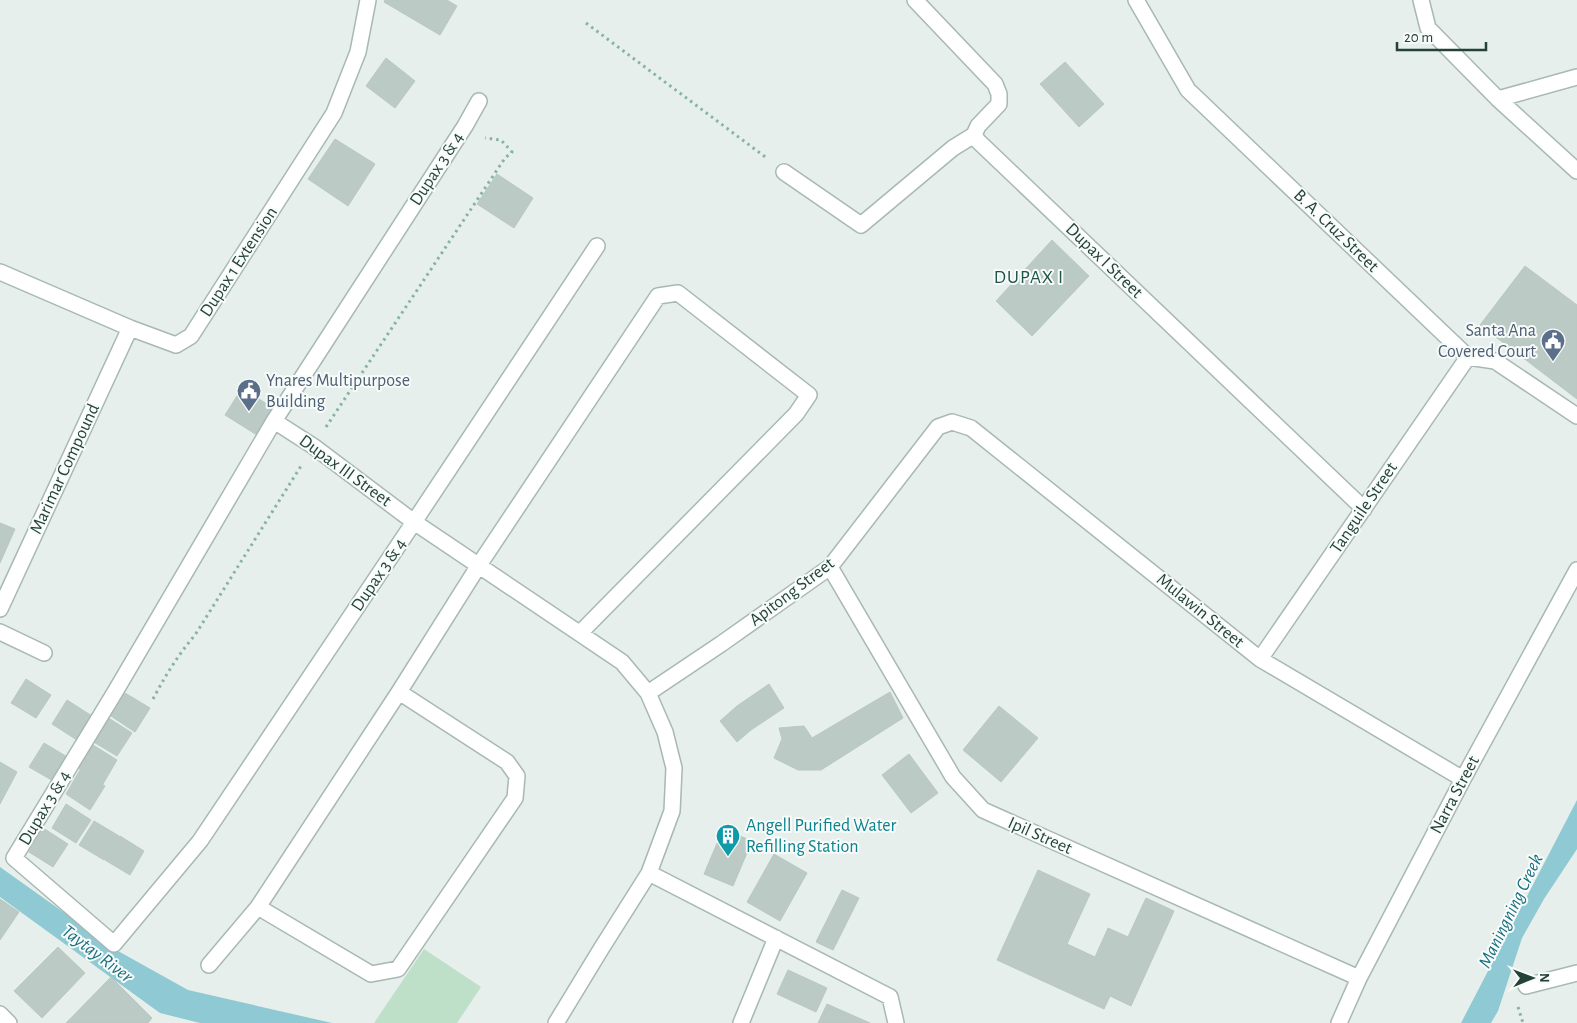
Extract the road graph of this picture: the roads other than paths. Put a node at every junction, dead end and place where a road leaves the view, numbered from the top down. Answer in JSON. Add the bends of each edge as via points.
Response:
{"nodes":[{"id":1,"x":368,"y":0,"type":"edge"},
{"id":2,"x":915,"y":0,"type":"edge"},
{"id":3,"x":1136,"y":0,"type":"edge"},
{"id":4,"x":1421,"y":0,"type":"edge"},
{"id":5,"x":1577,"y":78,"type":"edge"},
{"id":6,"x":1498,"y":99,"type":"junction"},
{"id":7,"x":479,"y":101,"type":"dead end"},
{"id":8,"x":974,"y":135,"type":"junction"},
{"id":9,"x":1577,"y":171,"type":"edge"},
{"id":10,"x":784,"y":172,"type":"road end"},
{"id":11,"x":597,"y":246,"type":"dead end"},
{"id":12,"x":0,"y":272,"type":"edge"},
{"id":13,"x":130,"y":328,"type":"junction"},
{"id":14,"x":1468,"y":357,"type":"junction"},
{"id":15,"x":1577,"y":416,"type":"edge"},
{"id":16,"x":274,"y":421,"type":"junction"},
{"id":17,"x":952,"y":422,"type":"joint"},
{"id":18,"x":1364,"y":509,"type":"junction"},
{"id":19,"x":414,"y":522,"type":"junction"},
{"id":20,"x":479,"y":565,"type":"junction"},
{"id":21,"x":830,"y":567,"type":"junction"},
{"id":22,"x":1577,"y":570,"type":"edge"},
{"id":23,"x":0,"y":609,"type":"edge"},
{"id":24,"x":0,"y":632,"type":"edge"},
{"id":25,"x":580,"y":633,"type":"junction"},
{"id":26,"x":44,"y":653,"type":"dead end"},
{"id":27,"x":1260,"y":659,"type":"junction"},
{"id":28,"x":399,"y":692,"type":"junction"},
{"id":29,"x":648,"y":694,"type":"junction"},
{"id":30,"x":1463,"y":779,"type":"junction"},
{"id":31,"x":649,"y":873,"type":"junction"},
{"id":32,"x":258,"y":907,"type":"junction"},
{"id":33,"x":776,"y":938,"type":"junction"},
{"id":34,"x":209,"y":965,"type":"dead end"},
{"id":35,"x":1577,"y":973,"type":"edge"},
{"id":36,"x":1359,"y":978,"type":"junction"},
{"id":37,"x":1526,"y":986,"type":"dead end"},
{"id":38,"x":0,"y":1014,"type":"edge"},
{"id":39,"x":9,"y":1023,"type":"edge"},
{"id":40,"x":556,"y":1023,"type":"edge"},
{"id":41,"x":741,"y":1023,"type":"edge"},
{"id":42,"x":896,"y":1023,"type":"edge"},
{"id":43,"x":1339,"y":1023,"type":"edge"}],
"edges":[{"from":1,"to":13,"type":"street","name":"Dupax 1 Extension","via":[[358,52],[334,113],[192,336],[176,345]]},
{"from":2,"to":8,"type":"street","via":[[995,84],[999,104],[978,126]]},
{"from":3,"to":14,"type":"street","name":"B. A. Cruz Street","via":[[1188,90]]},
{"from":4,"to":6,"type":"street","via":[[1428,28]]},
{"from":5,"to":6,"type":"street"},
{"from":6,"to":9,"type":"street"},
{"from":7,"to":16,"type":"street","name":"Dupax 3 & 4"},
{"from":8,"to":10,"type":"street","via":[[953,148],[861,225]]},
{"from":8,"to":18,"type":"street","name":"Dupax I Street"},
{"from":11,"to":19,"type":"street","name":"Dupax 3 & 4"},
{"from":12,"to":13,"type":"street","name":"Dupax 1 Extension"},
{"from":13,"to":23,"type":"street","name":"Marimar Compound"},
{"from":14,"to":15,"type":"street","via":[[1496,361]]},
{"from":14,"to":18,"type":"street","name":"Tanguile Street"},
{"from":16,"to":19,"type":"street","name":"Dupax III Street","via":[[313,446]]},
{"from":16,"to":19,"type":"street","name":"Dupax 3 & 4","via":[[14,858],[114,944],[200,841]]},
{"from":17,"to":21,"type":"street","name":"Apitong Street","via":[[938,427]]},
{"from":17,"to":27,"type":"street","name":"Mulawin Street","via":[[971,428]]},
{"from":18,"to":27,"type":"street","name":"Tanguile Street"},
{"from":19,"to":20,"type":"street","name":"Dupax III Street"},
{"from":20,"to":25,"type":"street","name":"Dupax III Street"},
{"from":20,"to":25,"type":"street","via":[[658,296],[678,293],[809,395],[796,414]]},
{"from":20,"to":28,"type":"street"},
{"from":21,"to":29,"type":"street","name":"Apitong Street"},
{"from":21,"to":36,"type":"street","name":"Ipil Street","via":[[953,777],[983,810]]},
{"from":22,"to":30,"type":"street","name":"Narra Street"},
{"from":24,"to":26,"type":"street"},
{"from":25,"to":29,"type":"street","name":"Dupax III Street","via":[[622,662]]},
{"from":27,"to":30,"type":"street","name":"Mulawin Street"},
{"from":28,"to":32,"type":"street"},
{"from":28,"to":32,"type":"street","via":[[507,762],[517,776],[514,798],[398,969],[371,974]]},
{"from":29,"to":31,"type":"street","name":"Dupax III Street","via":[[665,732],[674,768],[672,810]]},
{"from":30,"to":36,"type":"street","name":"Narra Street"},
{"from":31,"to":33,"type":"street"},
{"from":31,"to":40,"type":"street","name":"Dupax III Street"},
{"from":32,"to":34,"type":"street"},
{"from":33,"to":41,"type":"street"},
{"from":33,"to":42,"type":"street","via":[[890,996]]},
{"from":35,"to":37,"type":"street"},
{"from":36,"to":43,"type":"street","name":"Narra Street"},
{"from":38,"to":39,"type":"street"}]}
